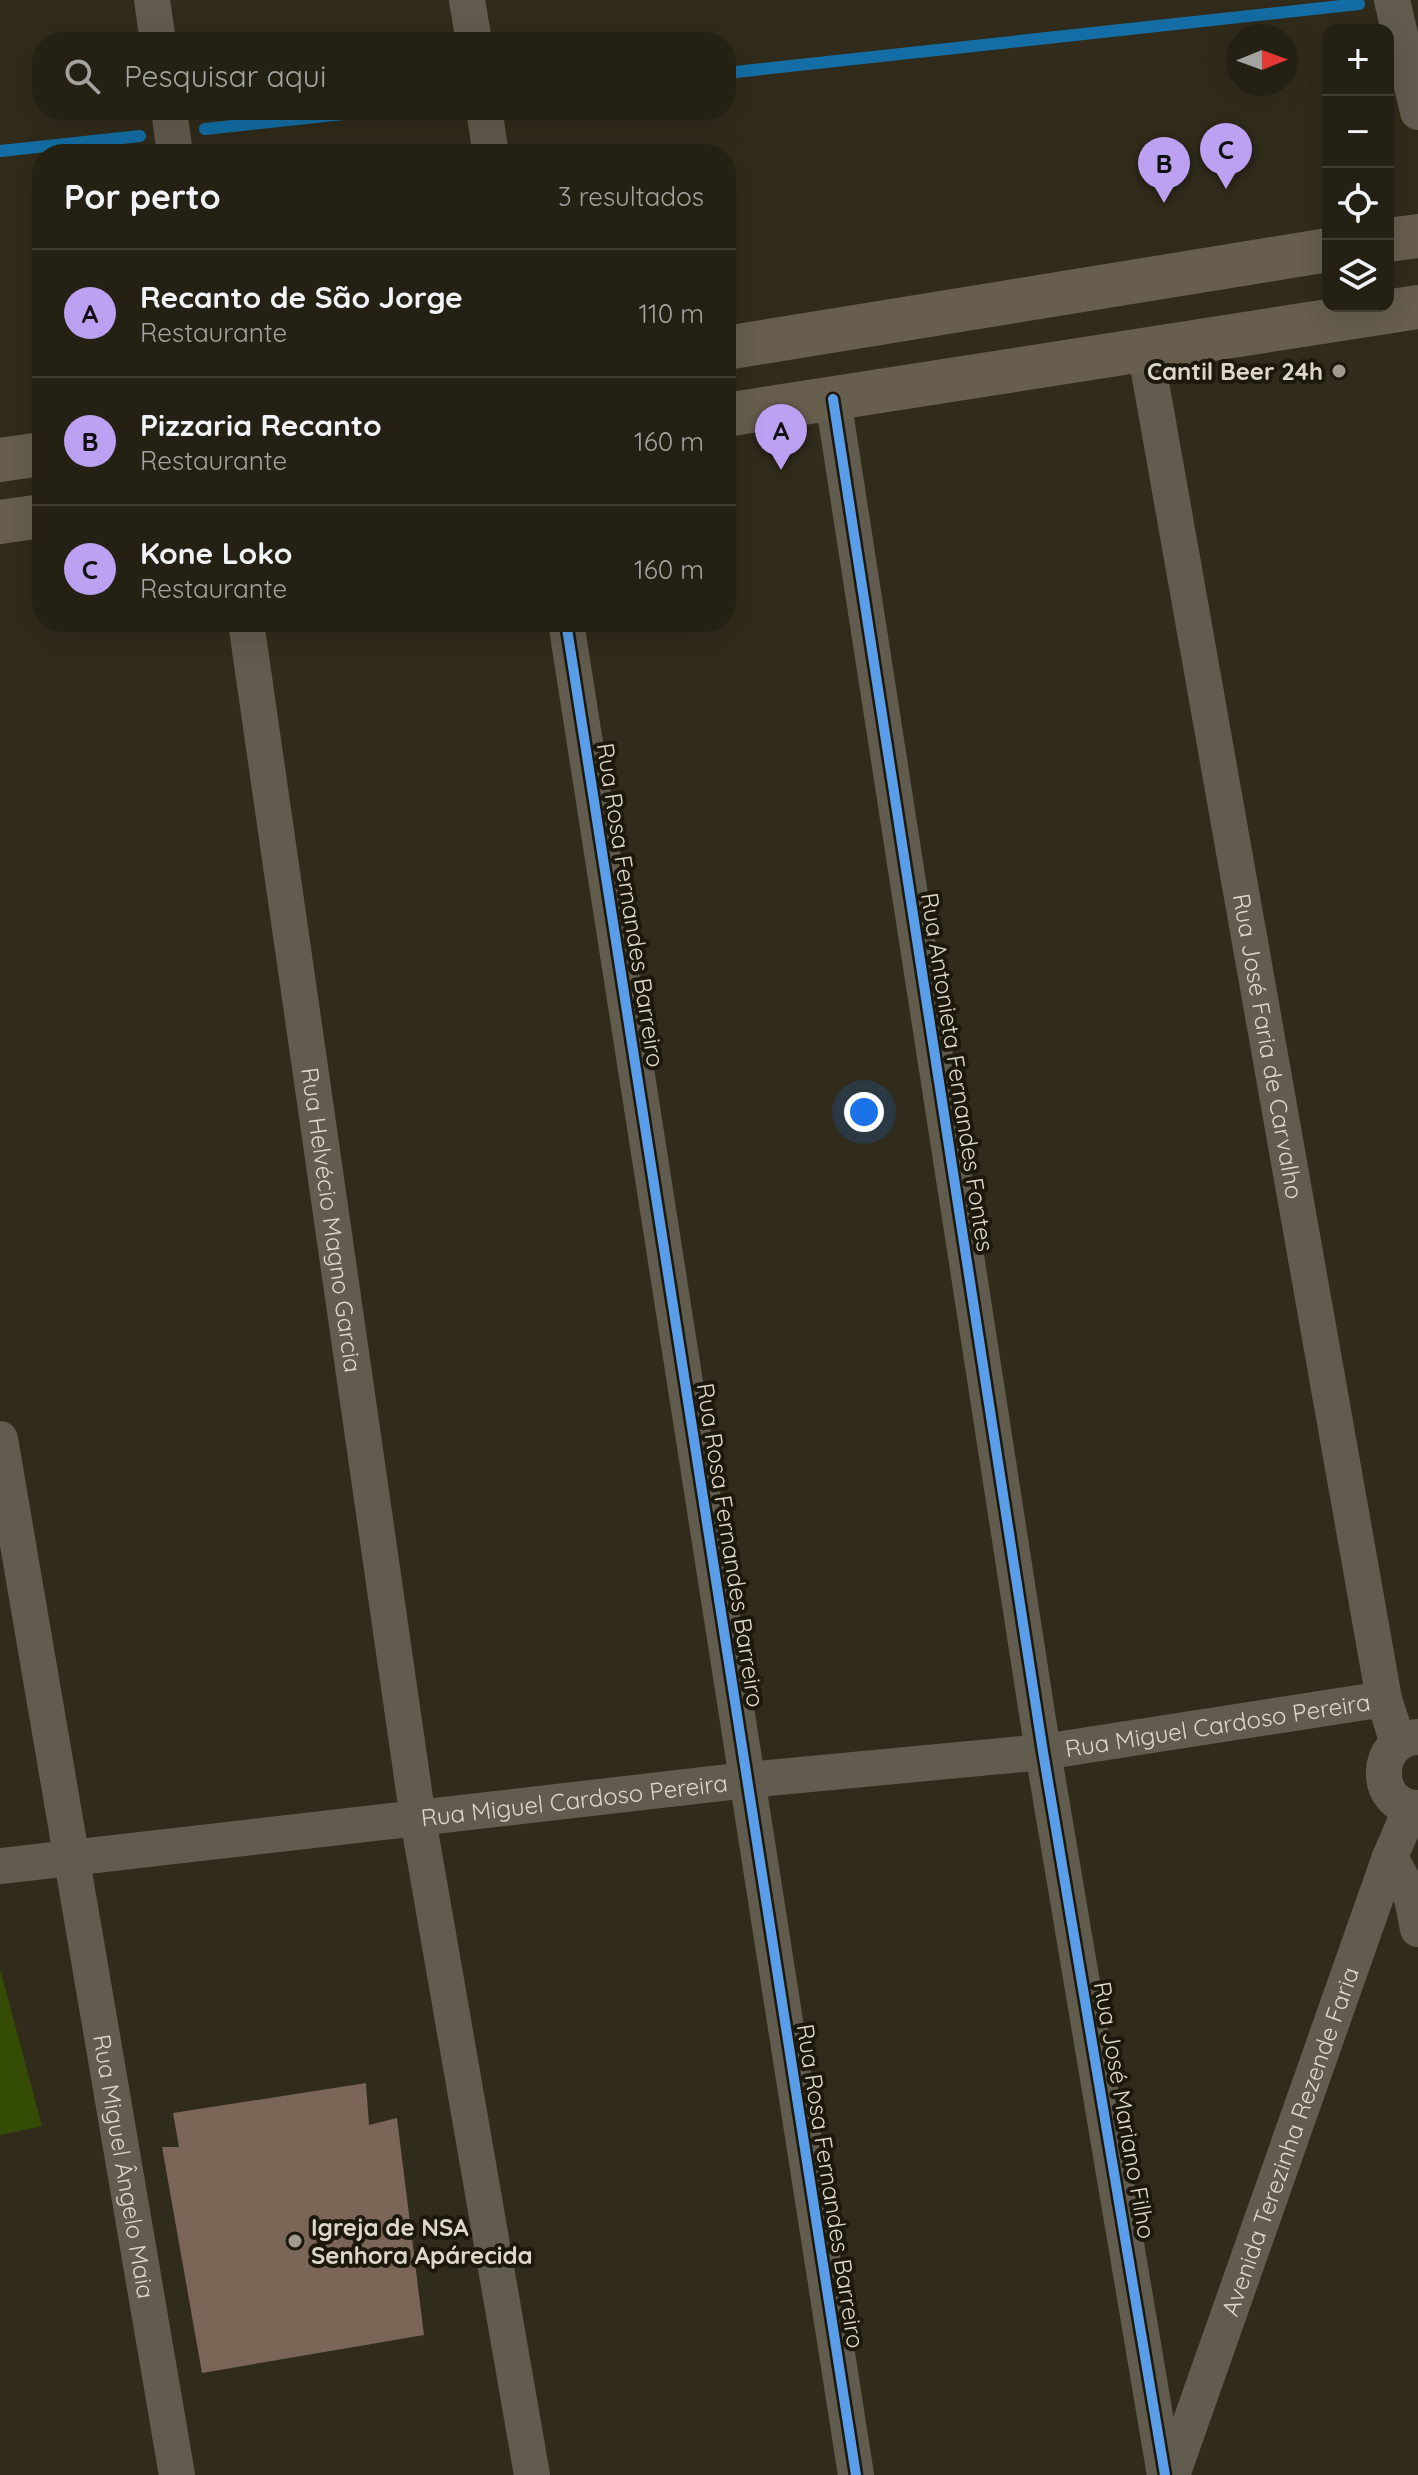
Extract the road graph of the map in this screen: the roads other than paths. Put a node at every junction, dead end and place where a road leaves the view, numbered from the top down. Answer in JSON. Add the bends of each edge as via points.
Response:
{"nodes":[{"id":1,"x":152,"y":0,"type":"edge"},
{"id":2,"x":467,"y":0,"type":"edge"},
{"id":3,"x":1392,"y":0,"type":"edge"},
{"id":4,"x":157,"y":32,"type":"edge"},
{"id":5,"x":472,"y":32,"type":"edge"},
{"id":6,"x":1418,"y":112,"type":"edge"},
{"id":7,"x":170,"y":120,"type":"edge"},
{"id":8,"x":486,"y":120,"type":"edge"},
{"id":9,"x":174,"y":144,"type":"edge"},
{"id":10,"x":489,"y":144,"type":"edge"},
{"id":11,"x":1418,"y":236,"type":"edge"},
{"id":12,"x":1394,"y":239,"type":"edge"},
{"id":13,"x":1322,"y":251,"type":"edge"},
{"id":14,"x":1418,"y":307,"type":"edge"},
{"id":15,"x":736,"y":346,"type":"edge"},
{"id":16,"x":1145,"y":349,"type":"junction"},
{"id":17,"x":833,"y":399,"type":"junction"},
{"id":18,"x":736,"y":414,"type":"edge"},
{"id":19,"x":32,"y":455,"type":"edge"},
{"id":20,"x":0,"y":460,"type":"edge"},
{"id":21,"x":32,"y":517,"type":"edge"},
{"id":22,"x":0,"y":522,"type":"edge"},
{"id":23,"x":247,"y":632,"type":"edge"},
{"id":24,"x":568,"y":632,"type":"edge"},
{"id":25,"x":0,"y":1439,"type":"edge"},
{"id":26,"x":1384,"y":1699,"type":"junction"},
{"id":27,"x":1411,"y":1736,"type":"edge"},
{"id":28,"x":1043,"y":1752,"type":"junction"},
{"id":29,"x":747,"y":1780,"type":"junction"},
{"id":30,"x":1415,"y":1808,"type":"edge"},
{"id":31,"x":418,"y":1819,"type":"junction"},
{"id":32,"x":1390,"y":1857,"type":"junction"},
{"id":33,"x":70,"y":1859,"type":"junction"},
{"id":34,"x":0,"y":1866,"type":"edge"},
{"id":35,"x":1418,"y":1929,"type":"edge"},
{"id":36,"x":177,"y":2475,"type":"edge"},
{"id":37,"x":532,"y":2475,"type":"edge"},
{"id":38,"x":856,"y":2475,"type":"edge"},
{"id":39,"x":1165,"y":2475,"type":"edge"},
{"id":40,"x":1172,"y":2475,"type":"edge"}],
"edges":[{"from":1,"to":4,"type":"street"},
{"from":2,"to":5,"type":"street"},
{"from":3,"to":6,"type":"street"},
{"from":7,"to":9,"type":"street"},
{"from":8,"to":10,"type":"street"},
{"from":11,"to":12,"type":"main road"},
{"from":13,"to":15,"type":"main road"},
{"from":14,"to":16,"type":"main road"},
{"from":16,"to":17,"type":"main road"},
{"from":16,"to":26,"type":"street","name":"Rua José Faria de Carvalho"},
{"from":17,"to":18,"type":"main road"},
{"from":17,"to":28,"type":"street","name":"Rua Antonieta Fernandes Fontes"},
{"from":19,"to":20,"type":"main road"},
{"from":21,"to":22,"type":"main road"},
{"from":23,"to":31,"type":"street","name":"Rua Helvécio Magno Garcia"},
{"from":24,"to":29,"type":"street","name":"Rua Rosa Fernandes Barreiro"},
{"from":25,"to":33,"type":"street","name":"Rua Miguel Ângelo Maia"},
{"from":26,"to":27,"type":"street","name":"Rua José Faria de Carvalho"},
{"from":26,"to":28,"type":"street","name":"Rua Miguel Cardoso Pereira"},
{"from":27,"to":30,"type":"street","name":"Avenida Terezinha Rezende Faria","via":[[1388,1753],[1383,1780],[1388,1793]]},
{"from":28,"to":29,"type":"street","name":"Rua Miguel Cardoso Pereira"},
{"from":28,"to":39,"type":"street","name":"Rua José Mariano Filho"},
{"from":29,"to":31,"type":"street","name":"Rua Miguel Cardoso Pereira"},
{"from":29,"to":38,"type":"street","name":"Rua Rosa Fernandes Barreiro"},
{"from":30,"to":32,"type":"street","name":"Avenida Terezinha Rezende Faria"},
{"from":31,"to":33,"type":"street","name":"Rua Miguel Cardoso Pereira"},
{"from":31,"to":37,"type":"street","name":"Rua Helvécio Magno Garcia"},
{"from":32,"to":35,"type":"street","via":[[1412,1898]]},
{"from":32,"to":40,"type":"street","name":"Avenida Terezinha Rezende Faria"},
{"from":33,"to":34,"type":"street","name":"Rua Miguel Cardoso Pereira"},
{"from":33,"to":36,"type":"street","name":"Rua Miguel Ângelo Maia"}]}
